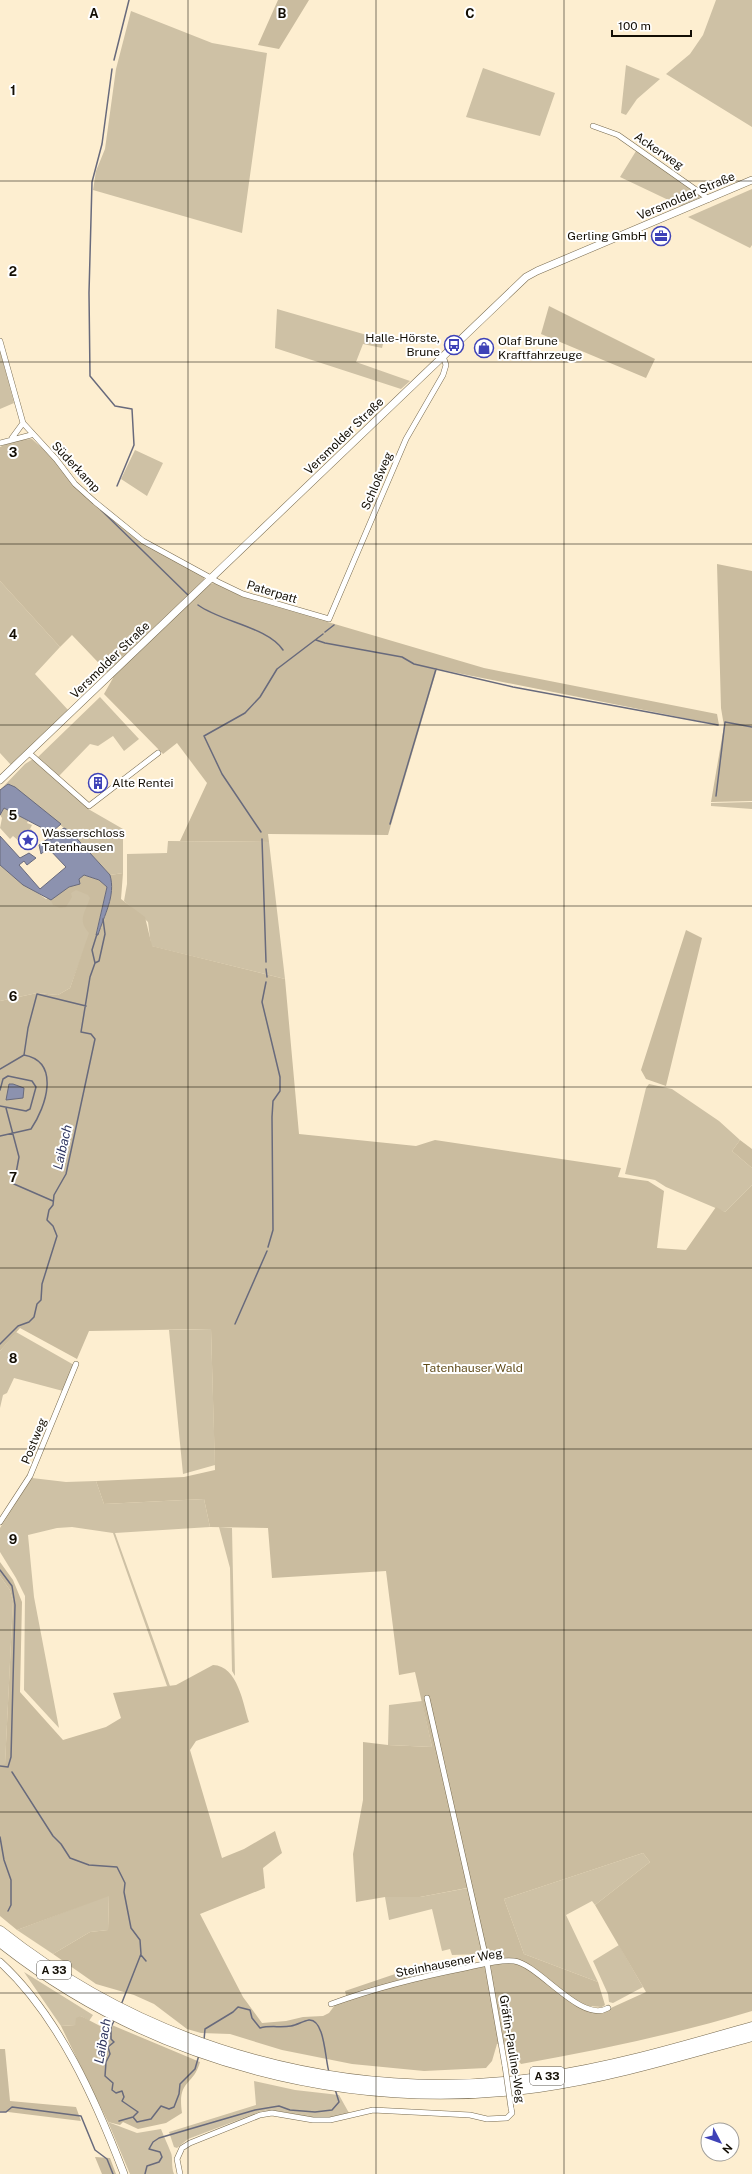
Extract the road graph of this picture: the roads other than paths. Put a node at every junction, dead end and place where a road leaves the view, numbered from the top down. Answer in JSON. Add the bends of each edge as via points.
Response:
{"nodes":[{"id":1,"x":594,"y":126,"type":"dead end"},
{"id":2,"x":752,"y":180,"type":"edge"},
{"id":3,"x":709,"y":199,"type":"junction"},
{"id":4,"x":0,"y":341,"type":"edge"},
{"id":5,"x":443,"y":356,"type":"junction"},
{"id":6,"x":23,"y":423,"type":"junction"},
{"id":7,"x":31,"y":435,"type":"junction"},
{"id":8,"x":12,"y":439,"type":"junction"},
{"id":9,"x":0,"y":443,"type":"edge"},
{"id":10,"x":211,"y":579,"type":"junction"},
{"id":11,"x":329,"y":618,"type":"joint"},
{"id":12,"x":29,"y":753,"type":"junction"},
{"id":13,"x":158,"y":753,"type":"dead end"},
{"id":14,"x":0,"y":780,"type":"edge"},
{"id":15,"x":76,"y":1364,"type":"dead end"},
{"id":16,"x":0,"y":1522,"type":"edge"},
{"id":17,"x":427,"y":1698,"type":"dead end"},
{"id":18,"x":0,"y":1931,"type":"edge"},
{"id":19,"x":0,"y":1942,"type":"edge"},
{"id":20,"x":0,"y":1962,"type":"edge"},
{"id":21,"x":487,"y":1963,"type":"junction"},
{"id":22,"x":331,"y":2004,"type":"dead end"},
{"id":23,"x":109,"y":2008,"type":"junction"},
{"id":24,"x":608,"y":2008,"type":"dead end"},
{"id":25,"x":752,"y":2027,"type":"edge"},
{"id":26,"x":752,"y":2036,"type":"edge"},
{"id":27,"x":334,"y":2082,"type":"junction"},
{"id":28,"x":124,"y":2174,"type":"edge"},
{"id":29,"x":180,"y":2174,"type":"edge"}],
"edges":[{"from":1,"to":3,"type":"street","name":"Ackerweg","via":[[618,135]]},
{"from":2,"to":3,"type":"main road","name":"Versmolder Straße"},
{"from":3,"to":5,"type":"main road","name":"Versmolder Straße","via":[[537,271],[515,286]]},
{"from":4,"to":6,"type":"street","name":"Süderkamp"},
{"from":5,"to":10,"type":"main road","name":"Versmolder Straße"},
{"from":5,"to":11,"type":"street","name":"Schloßweg","via":[[446,365],[443,375],[406,439]]},
{"from":6,"to":7,"type":"street","name":"Süderkamp"},
{"from":6,"to":8,"type":"street"},
{"from":7,"to":8,"type":"street"},
{"from":7,"to":10,"type":"street","name":"Süderkamp","via":[[56,459],[75,484],[114,518],[143,541]]},
{"from":8,"to":9,"type":"street"},
{"from":10,"to":11,"type":"street","name":"Paterpatt","via":[[243,594]]},
{"from":10,"to":12,"type":"main road","name":"Versmolder Straße"},
{"from":12,"to":13,"type":"street","via":[[89,806]]},
{"from":12,"to":14,"type":"main road","name":"Versmolder Straße"},
{"from":15,"to":16,"type":"street","name":"Postweg","via":[[30,1476]]},
{"from":17,"to":21,"type":"street","name":"Gräfin-Pauline-Weg"},
{"from":18,"to":23,"type":"highway","number":"A 33"},
{"from":19,"to":23,"type":"highway","number":"A 33","via":[[56,1982]]},
{"from":20,"to":28,"type":"main road","via":[[53,2025],[101,2118]]},
{"from":21,"to":22,"type":"street","name":"Steinhausener Weg","via":[[372,1989]]},
{"from":21,"to":24,"type":"street","name":"Steinhausener Weg","via":[[514,1961],[532,1970],[577,2004],[602,2011]]},
{"from":21,"to":29,"type":"street","name":"Gräfin-Pauline-Weg","bridge":true,"via":[[512,2112],[507,2118],[487,2119],[470,2115],[373,2110],[330,2120],[272,2113],[260,2115],[186,2145],[177,2159]]},
{"from":23,"to":27,"type":"highway","number":"A 33","via":[[209,2051]]},
{"from":25,"to":27,"type":"highway","number":"A 33","via":[[625,2061],[539,2078],[448,2085]]},
{"from":26,"to":27,"type":"highway","number":"A 33","via":[[629,2069],[539,2087],[448,2094],[396,2093]]}]}
